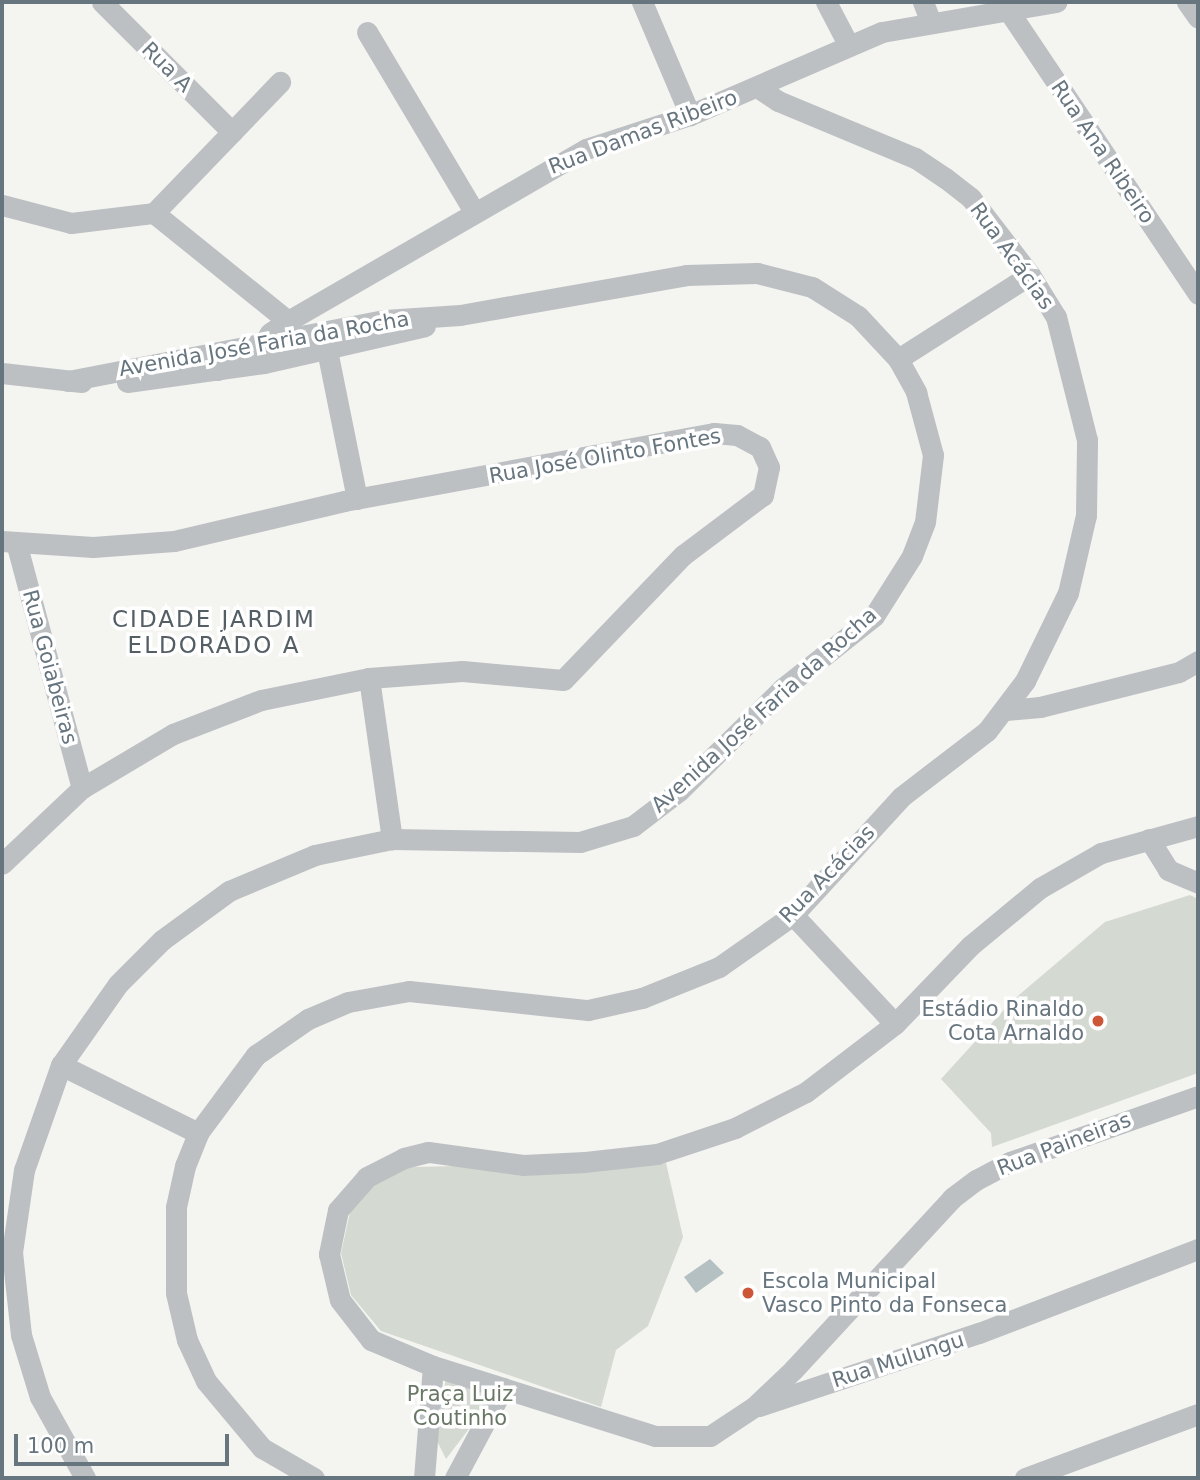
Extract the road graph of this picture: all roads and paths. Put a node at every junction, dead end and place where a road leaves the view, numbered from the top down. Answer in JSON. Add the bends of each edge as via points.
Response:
{"nodes":[{"id":1,"x":102,"y":2,"type":"edge"},
{"id":2,"x":642,"y":2,"type":"edge"},
{"id":3,"x":826,"y":2,"type":"edge"},
{"id":4,"x":923,"y":2,"type":"edge"},
{"id":5,"x":1056,"y":2,"type":"edge"},
{"id":6,"x":1187,"y":2,"type":"edge"},
{"id":7,"x":1007,"y":10,"type":"junction"},
{"id":8,"x":1198,"y":18,"type":"edge"},
{"id":9,"x":931,"y":23,"type":"junction"},
{"id":10,"x":368,"y":32,"type":"dead end"},
{"id":11,"x":848,"y":44,"type":"junction"},
{"id":12,"x":280,"y":82,"type":"dead end"},
{"id":13,"x":757,"y":87,"type":"junction"},
{"id":14,"x":690,"y":115,"type":"junction"},
{"id":15,"x":232,"y":132,"type":"junction"},
{"id":16,"x":2,"y":205,"type":"edge"},
{"id":17,"x":473,"y":210,"type":"junction"},
{"id":18,"x":154,"y":213,"type":"junction"},
{"id":19,"x":1030,"y":275,"type":"junction"},
{"id":20,"x":1198,"y":294,"type":"edge"},
{"id":21,"x":460,"y":315,"type":"junction"},
{"id":22,"x":385,"y":320,"type":"junction"},
{"id":23,"x":288,"y":321,"type":"junction"},
{"id":24,"x":264,"y":343,"type":"junction"},
{"id":25,"x":327,"y":349,"type":"junction"},
{"id":26,"x":898,"y":359,"type":"junction"},
{"id":27,"x":217,"y":370,"type":"junction"},
{"id":28,"x":2,"y":373,"type":"edge"},
{"id":29,"x":68,"y":382,"type":"junction"},
{"id":30,"x":357,"y":499,"type":"junction"},
{"id":31,"x":9,"y":544,"type":"edge"},
{"id":32,"x":1198,"y":661,"type":"edge"},
{"id":33,"x":369,"y":678,"type":"junction"},
{"id":34,"x":1006,"y":710,"type":"junction"},
{"id":35,"x":82,"y":788,"type":"junction"},
{"id":36,"x":1198,"y":826,"type":"edge"},
{"id":37,"x":392,"y":839,"type":"junction"},
{"id":38,"x":1149,"y":839,"type":"junction"},
{"id":39,"x":2,"y":864,"type":"edge"},
{"id":40,"x":1198,"y":883,"type":"edge"},
{"id":41,"x":793,"y":915,"type":"junction"},
{"id":42,"x":895,"y":1024,"type":"junction"},
{"id":43,"x":61,"y":1065,"type":"junction"},
{"id":44,"x":1198,"y":1096,"type":"edge"},
{"id":45,"x":198,"y":1133,"type":"junction"},
{"id":46,"x":1198,"y":1249,"type":"edge"},
{"id":47,"x":11,"y":1338,"type":"edge"},
{"id":48,"x":433,"y":1366,"type":"junction"},
{"id":49,"x":503,"y":1388,"type":"junction"},
{"id":50,"x":754,"y":1407,"type":"junction"},
{"id":51,"x":1198,"y":1414,"type":"edge"},
{"id":52,"x":430,"y":1443,"type":"junction"},
{"id":53,"x":468,"y":1452,"type":"junction"},
{"id":54,"x":1029,"y":1477,"type":"edge"},
{"id":55,"x":85,"y":1478,"type":"edge"},
{"id":56,"x":314,"y":1478,"type":"edge"},
{"id":57,"x":424,"y":1478,"type":"edge"},
{"id":58,"x":455,"y":1478,"type":"edge"}],
"edges":[{"from":1,"to":15,"type":"street","name":"Rua A"},
{"from":2,"to":14,"type":"street"},
{"from":3,"to":11,"type":"street"},
{"from":4,"to":9,"type":"street"},
{"from":5,"to":7,"type":"street","name":"Rua Damas Ribeiro"},
{"from":6,"to":8,"type":"street"},
{"from":7,"to":9,"type":"street","name":"Rua Damas Ribeiro"},
{"from":7,"to":20,"type":"street","name":"Rua Ana Ribeiro"},
{"from":9,"to":11,"type":"street","name":"Rua Damas Ribeiro"},
{"from":10,"to":17,"type":"street"},
{"from":11,"to":13,"type":"street","name":"Rua Damas Ribeiro"},
{"from":12,"to":15,"type":"street"},
{"from":13,"to":14,"type":"street","name":"Rua Damas Ribeiro"},
{"from":13,"to":19,"type":"street","name":"Rua Acácias","via":[[778,101],[915,158],[945,178],[971,198]]},
{"from":14,"to":17,"type":"street","name":"Rua Damas Ribeiro","via":[[586,149]]},
{"from":15,"to":18,"type":"street"},
{"from":16,"to":18,"type":"street","via":[[71,223]]},
{"from":17,"to":23,"type":"street","name":"Rua Damas Ribeiro"},
{"from":18,"to":23,"type":"street"},
{"from":19,"to":26,"type":"street"},
{"from":19,"to":34,"type":"street","name":"Rua Acácias","via":[[1056,317],[1083,411],[1086,515],[1068,593],[1049,640]]},
{"from":21,"to":22,"type":"street","name":"Avenida José Faria da Rocha"},
{"from":21,"to":25,"type":"street","name":"Avenida José Faria da Rocha"},
{"from":21,"to":26,"type":"street","name":"Avenida José Faria da Rocha","via":[[686,275],[757,272],[812,287],[858,316]]},
{"from":22,"to":24,"type":"street","name":"Avenida José Faria da Rocha"},
{"from":22,"to":25,"type":"street","via":[[330,341]]},
{"from":23,"to":24,"type":"street","name":"Rua Damas Ribeiro"},
{"from":24,"to":27,"type":"street","name":"Rua Damas Ribeiro","via":[[255,357]]},
{"from":24,"to":29,"type":"street","name":"Avenida José Faria da Rocha"},
{"from":25,"to":27,"type":"street","name":"Avenida José Faria da Rocha"},
{"from":25,"to":30,"type":"street"},
{"from":26,"to":37,"type":"street","name":"Avenida José Faria da Rocha","via":[[928,422],[933,484],[912,556],[874,616],[783,688],[679,791],[633,826],[580,842]]},
{"from":27,"to":29,"type":"street","name":"Avenida José Faria da Rocha","via":[[156,380]]},
{"from":28,"to":29,"type":"street","name":"Avenida José Faria da Rocha"},
{"from":30,"to":31,"type":"street","name":"Rua José Olinto Fontes","via":[[174,541]]},
{"from":30,"to":33,"type":"street","name":"Rua José Olinto Fontes","via":[[714,433],[737,435],[760,447],[769,467],[763,495],[683,555],[563,680],[462,671]]},
{"from":31,"to":35,"type":"street","name":"Rua Goiabeiras"},
{"from":32,"to":34,"type":"street","via":[[1179,672],[1040,707]]},
{"from":33,"to":35,"type":"street","name":"Rua José Olinto Fontes","via":[[261,700],[214,718],[173,734]]},
{"from":33,"to":37,"type":"street"},
{"from":34,"to":41,"type":"street","name":"Rua Acácias","via":[[958,756],[901,797]]},
{"from":35,"to":39,"type":"street","name":"Rua José Olinto Fontes"},
{"from":36,"to":38,"type":"street","name":"Rua Paineiras"},
{"from":37,"to":43,"type":"street","name":"Avenida José Faria da Rocha","via":[[315,855],[229,891],[162,940],[118,984]]},
{"from":38,"to":40,"type":"street","via":[[1168,870]]},
{"from":38,"to":42,"type":"street","name":"Rua Paineiras","via":[[1101,853],[1040,888],[970,946]]},
{"from":41,"to":42,"type":"street"},
{"from":41,"to":45,"type":"street","name":"Rua Acácias","via":[[719,967],[642,998],[588,1010],[409,991],[348,1002],[309,1019],[256,1055]]},
{"from":42,"to":48,"type":"street","name":"Rua Paineiras","via":[[806,1092],[735,1128],[657,1154],[523,1165],[428,1152],[404,1158],[367,1177],[338,1210],[333,1230],[329,1254],[340,1300],[371,1340]]},
{"from":43,"to":45,"type":"street"},
{"from":43,"to":47,"type":"street","name":"Avenida José Faria da Rocha","via":[[24,1170],[15,1213]]},
{"from":44,"to":50,"type":"street","name":"Rua Paineiras","via":[[1010,1162],[976,1180],[952,1198]]},
{"from":45,"to":56,"type":"street","name":"Rua Acácias","via":[[176,1207],[173,1254],[187,1340],[206,1381],[262,1448]]},
{"from":46,"to":50,"type":"street","name":"Rua Mulungu","via":[[979,1334]]},
{"from":47,"to":55,"type":"street","name":"Avenida José Faria da Rocha"},
{"from":48,"to":49,"type":"street","name":"Rua Paineiras"},
{"from":48,"to":52,"type":"street"},
{"from":49,"to":50,"type":"street","name":"Rua Paineiras","via":[[655,1436],[710,1436]]},
{"from":49,"to":53,"type":"street"},
{"from":51,"to":54,"type":"street"},
{"from":52,"to":53,"type":"street","via":[[434,1463],[445,1467]]},
{"from":52,"to":57,"type":"street"},
{"from":53,"to":58,"type":"street"}]}
